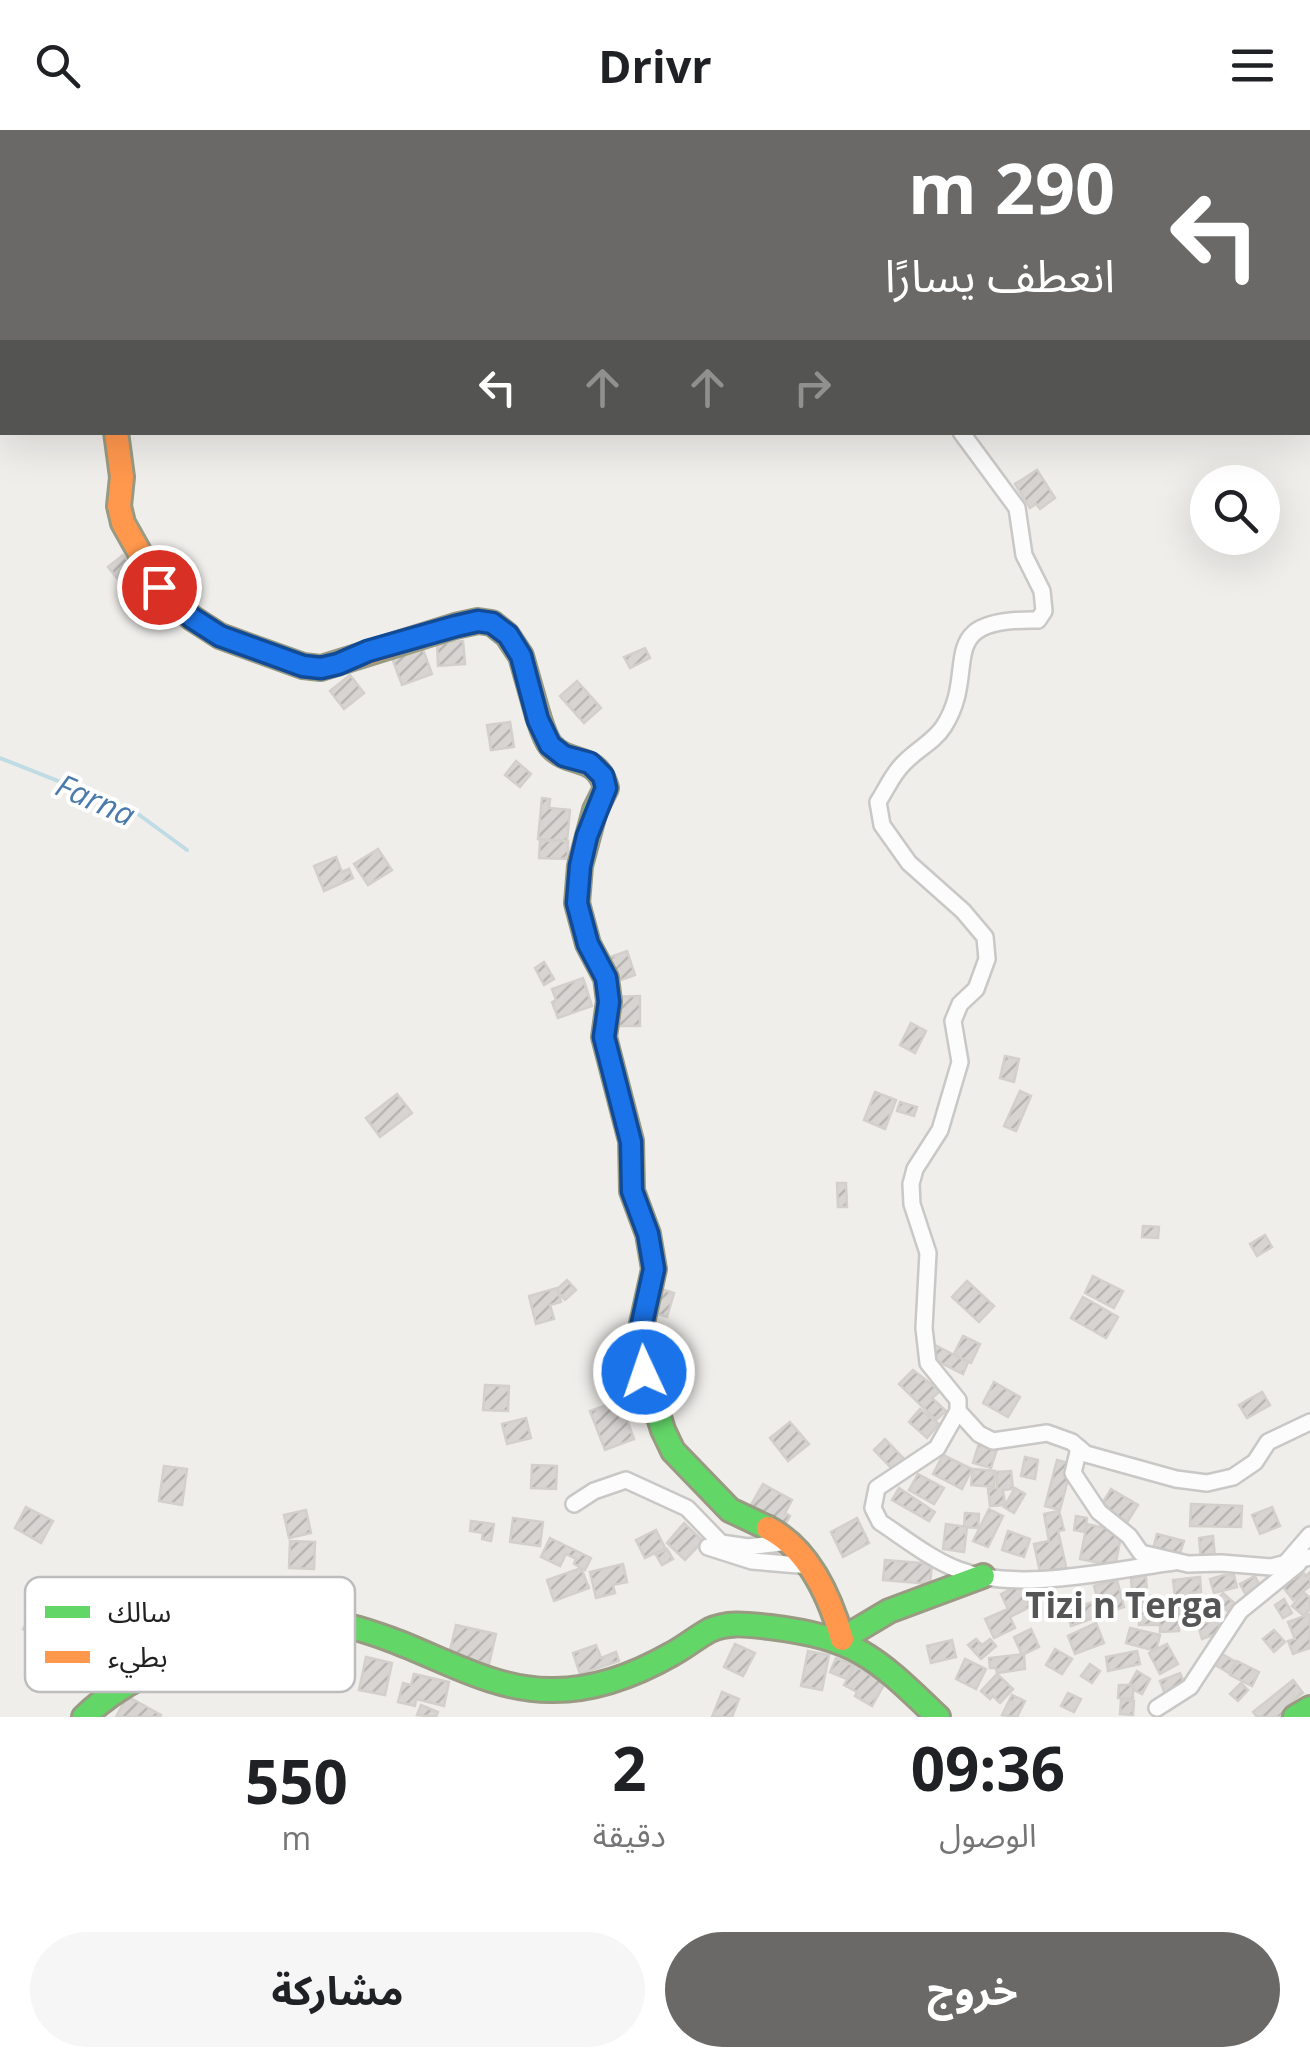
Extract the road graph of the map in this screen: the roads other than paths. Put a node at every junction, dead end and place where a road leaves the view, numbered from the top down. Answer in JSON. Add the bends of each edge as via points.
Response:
{"nodes":[{"id":1,"x":116,"y":435,"type":"edge"},
{"id":2,"x":964,"y":435,"type":"edge"},
{"id":3,"x":958,"y":1412,"type":"junction"},
{"id":4,"x":1310,"y":1422,"type":"edge"},
{"id":5,"x":1079,"y":1448,"type":"junction"},
{"id":6,"x":574,"y":1504,"type":"dead end"},
{"id":7,"x":1310,"y":1535,"type":"edge"},
{"id":8,"x":788,"y":1542,"type":"junction"},
{"id":9,"x":708,"y":1547,"type":"dead end"},
{"id":10,"x":1308,"y":1558,"type":"edge"},
{"id":11,"x":1174,"y":1562,"type":"junction"},
{"id":12,"x":1285,"y":1564,"type":"junction"},
{"id":13,"x":810,"y":1566,"type":"junction"},
{"id":14,"x":983,"y":1576,"type":"junction"},
{"id":15,"x":355,"y":1626,"type":"edge"},
{"id":16,"x":842,"y":1639,"type":"junction"},
{"id":17,"x":110,"y":1692,"type":"edge"},
{"id":18,"x":1157,"y":1708,"type":"dead end"},
{"id":19,"x":1310,"y":1708,"type":"edge"},
{"id":20,"x":84,"y":1717,"type":"edge"},
{"id":21,"x":938,"y":1717,"type":"edge"},
{"id":22,"x":1295,"y":1717,"type":"edge"}],
"edges":[{"from":1,"to":8,"type":"street","via":[[122,522],[159,587],[192,618],[220,636],[321,668],[456,626],[492,623],[521,656],[550,745],[603,776],[606,788],[587,836],[577,903],[606,978],[604,1037],[631,1142],[632,1191],[654,1269],[637,1346],[673,1452],[730,1510]]},
{"from":2,"to":3,"type":"street","via":[[1017,508],[1024,556],[1044,611],[1038,620],[987,624],[969,639],[946,723],[903,764],[878,802],[882,825],[909,863],[986,938],[987,959],[976,989],[953,1021],[960,1062],[940,1130],[911,1184],[928,1252],[928,1363],[958,1400]]},
{"from":3,"to":5,"type":"street","via":[[994,1441],[1047,1433]]},
{"from":3,"to":14,"type":"street","via":[[937,1448],[877,1488],[872,1508],[905,1538],[958,1570]]},
{"from":4,"to":5,"type":"street","via":[[1268,1442],[1255,1462],[1232,1477],[1207,1483]]},
{"from":5,"to":11,"type":"street","via":[[1073,1473],[1099,1512],[1141,1553]]},
{"from":6,"to":8,"type":"street","via":[[626,1480],[687,1508],[721,1543],[748,1548]]},
{"from":7,"to":12,"type":"street"},
{"from":8,"to":13,"type":"street"},
{"from":9,"to":13,"type":"street","via":[[752,1561]]},
{"from":10,"to":12,"type":"street"},
{"from":10,"to":18,"type":"street","via":[[1240,1611],[1190,1688]]},
{"from":11,"to":12,"type":"street"},
{"from":11,"to":14,"type":"street","via":[[1056,1576]]},
{"from":13,"to":16,"type":"street"},
{"from":14,"to":16,"type":"street","via":[[890,1611]]},
{"from":15,"to":16,"type":"street","via":[[531,1689],[615,1680],[728,1625]]},
{"from":16,"to":21,"type":"street","via":[[872,1655]]},
{"from":17,"to":20,"type":"street"},
{"from":19,"to":22,"type":"street"}]}
